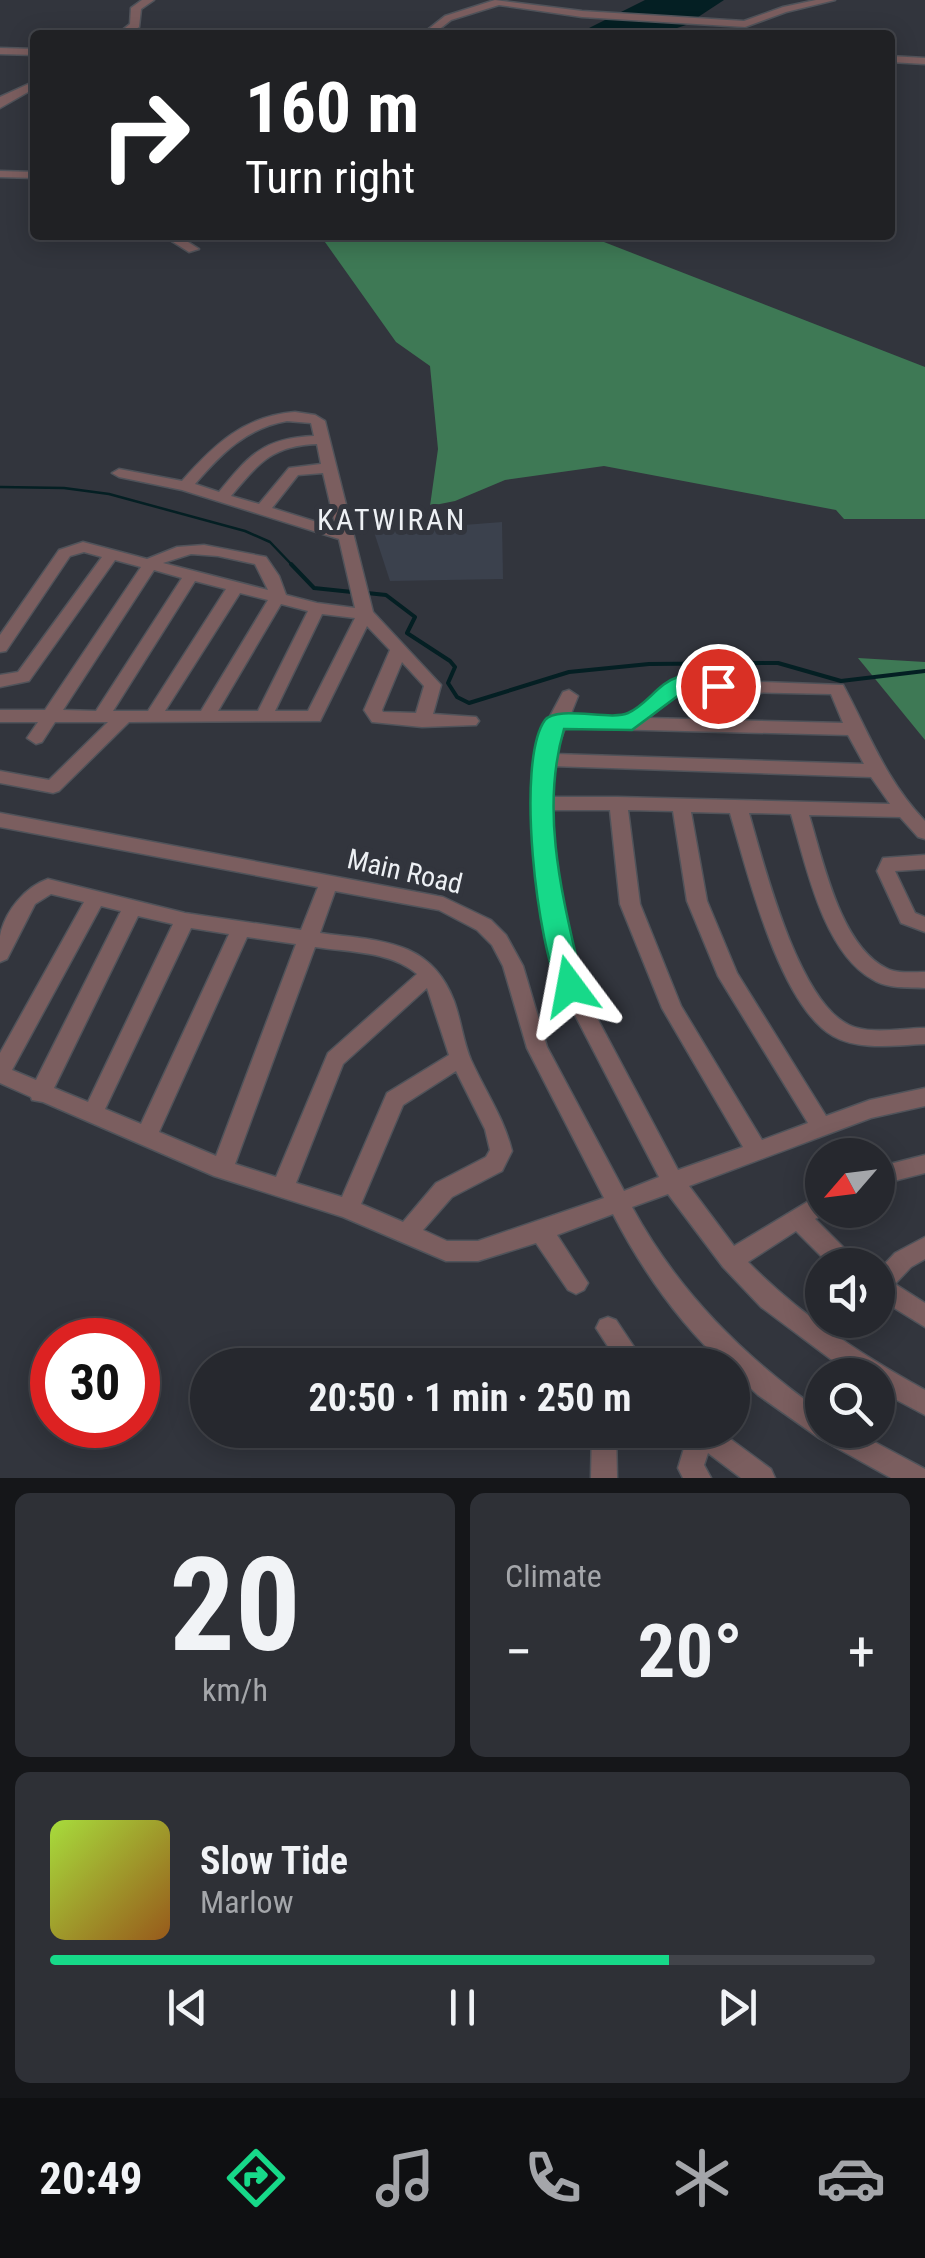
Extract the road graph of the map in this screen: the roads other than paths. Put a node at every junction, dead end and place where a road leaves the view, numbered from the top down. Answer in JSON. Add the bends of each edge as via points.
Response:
{"nodes":[{"id":1,"x":149,"y":0,"type":"edge"},
{"id":2,"x":830,"y":0,"type":"edge"},
{"id":3,"x":128,"y":30,"type":"edge"},
{"id":4,"x":432,"y":30,"type":"edge"},
{"id":5,"x":746,"y":30,"type":"edge"},
{"id":6,"x":0,"y":51,"type":"edge"},
{"id":7,"x":30,"y":57,"type":"edge"},
{"id":8,"x":895,"y":59,"type":"edge"},
{"id":9,"x":925,"y":60,"type":"edge"},
{"id":10,"x":30,"y":86,"type":"edge"},
{"id":11,"x":1,"y":101,"type":"edge"},
{"id":12,"x":0,"y":174,"type":"edge"},
{"id":13,"x":30,"y":175,"type":"edge"},
{"id":14,"x":177,"y":240,"type":"edge"},
{"id":15,"x":193,"y":249,"type":"dead end"},
{"id":16,"x":322,"y":440,"type":"junction"},
{"id":17,"x":328,"y":468,"type":"junction"},
{"id":18,"x":119,"y":474,"type":"dead end"},
{"id":19,"x":185,"y":486,"type":"junction"},
{"id":20,"x":222,"y":498,"type":"junction"},
{"id":21,"x":263,"y":508,"type":"junction"},
{"id":22,"x":343,"y":534,"type":"junction"},
{"id":23,"x":112,"y":553,"type":"junction"},
{"id":24,"x":151,"y":562,"type":"junction"},
{"id":25,"x":192,"y":574,"type":"junction"},
{"id":26,"x":236,"y":586,"type":"junction"},
{"id":27,"x":278,"y":596,"type":"junction"},
{"id":28,"x":361,"y":601,"type":"junction"},
{"id":29,"x":316,"y":608,"type":"junction"},
{"id":30,"x":0,"y":647,"type":"edge"},
{"id":31,"x":399,"y":649,"type":"junction"},
{"id":32,"x":0,"y":681,"type":"edge"},
{"id":33,"x":569,"y":696,"type":"dead end"},
{"id":34,"x":208,"y":714,"type":"junction"},
{"id":35,"x":154,"y":715,"type":"junction"},
{"id":36,"x":0,"y":716,"type":"edge"},
{"id":37,"x":53,"y":716,"type":"junction"},
{"id":38,"x":101,"y":716,"type":"junction"},
{"id":39,"x":125,"y":716,"type":"junction"},
{"id":40,"x":264,"y":716,"type":"junction"},
{"id":41,"x":470,"y":720,"type":"dead end"},
{"id":42,"x":422,"y":721,"type":"junction"},
{"id":43,"x":556,"y":722,"type":"junction"},
{"id":44,"x":632,"y":722,"type":"junction"},
{"id":45,"x":853,"y":729,"type":"junction"},
{"id":46,"x":36,"y":738,"type":"dead end"},
{"id":47,"x":544,"y":760,"type":"junction"},
{"id":48,"x":876,"y":772,"type":"junction"},
{"id":49,"x":0,"y":777,"type":"edge"},
{"id":50,"x":618,"y":803,"type":"junction"},
{"id":51,"x":541,"y":804,"type":"junction"},
{"id":52,"x":681,"y":805,"type":"junction"},
{"id":53,"x":738,"y":807,"type":"junction"},
{"id":54,"x":798,"y":808,"type":"junction"},
{"id":55,"x":903,"y":811,"type":"junction"},
{"id":56,"x":0,"y":820,"type":"edge"},
{"id":57,"x":925,"y":832,"type":"edge"},
{"id":58,"x":925,"y":862,"type":"edge"},
{"id":59,"x":328,"y":885,"type":"junction"},
{"id":60,"x":96,"y":897,"type":"junction"},
{"id":61,"x":132,"y":908,"type":"junction"},
{"id":62,"x":185,"y":920,"type":"junction"},
{"id":63,"x":925,"y":925,"type":"edge"},
{"id":64,"x":241,"y":928,"type":"junction"},
{"id":65,"x":312,"y":937,"type":"junction"},
{"id":66,"x":0,"y":954,"type":"edge"},
{"id":67,"x":430,"y":974,"type":"junction"},
{"id":68,"x":925,"y":980,"type":"edge"},
{"id":69,"x":925,"y":1036,"type":"edge"},
{"id":70,"x":460,"y":1058,"type":"junction"},
{"id":71,"x":0,"y":1074,"type":"edge"},
{"id":72,"x":40,"y":1094,"type":"junction"},
{"id":73,"x":925,"y":1096,"type":"edge"},
{"id":74,"x":92,"y":1115,"type":"junction"},
{"id":75,"x":821,"y":1126,"type":"junction"},
{"id":76,"x":147,"y":1134,"type":"junction"},
{"id":77,"x":757,"y":1151,"type":"junction"},
{"id":78,"x":925,"y":1164,"type":"edge"},
{"id":79,"x":222,"y":1169,"type":"junction"},
{"id":80,"x":895,"y":1172,"type":"edge"},
{"id":81,"x":674,"y":1184,"type":"junction"},
{"id":82,"x":283,"y":1187,"type":"junction"},
{"id":83,"x":618,"y":1202,"type":"junction"},
{"id":84,"x":348,"y":1209,"type":"junction"},
{"id":85,"x":805,"y":1213,"type":"edge"},
{"id":86,"x":798,"y":1218,"type":"junction"},
{"id":87,"x":540,"y":1231,"type":"junction"},
{"id":88,"x":408,"y":1233,"type":"junction"},
{"id":89,"x":925,"y":1247,"type":"edge"},
{"id":90,"x":829,"y":1248,"type":"edge"},
{"id":91,"x":731,"y":1260,"type":"junction"},
{"id":92,"x":895,"y":1268,"type":"edge"},
{"id":93,"x":576,"y":1282,"type":"dead end"},
{"id":94,"x":895,"y":1297,"type":"edge"},
{"id":95,"x":925,"y":1316,"type":"edge"},
{"id":96,"x":608,"y":1328,"type":"dead end"},
{"id":97,"x":620,"y":1348,"type":"edge"},
{"id":98,"x":851,"y":1358,"type":"edge"},
{"id":99,"x":895,"y":1386,"type":"edge"},
{"id":100,"x":925,"y":1403,"type":"edge"},
{"id":101,"x":805,"y":1414,"type":"edge"},
{"id":102,"x":604,"y":1448,"type":"edge"},
{"id":103,"x":695,"y":1448,"type":"edge"},
{"id":104,"x":721,"y":1448,"type":"edge"},
{"id":105,"x":861,"y":1448,"type":"edge"},
{"id":106,"x":604,"y":1478,"type":"edge"},
{"id":107,"x":698,"y":1478,"type":"edge"},
{"id":108,"x":762,"y":1478,"type":"edge"},
{"id":109,"x":916,"y":1478,"type":"edge"}],
"edges":[{"from":1,"to":3,"type":"street","via":[[136,8]]},
{"from":2,"to":5,"type":"street","via":[[766,15]]},
{"from":4,"to":5,"type":"street","via":[[448,18],[499,2]]},
{"from":6,"to":7,"type":"street"},
{"from":8,"to":9,"type":"street"},
{"from":10,"to":11,"type":"street"},
{"from":12,"to":13,"type":"street"},
{"from":14,"to":15,"type":"street"},
{"from":16,"to":17,"type":"street"},
{"from":16,"to":19,"type":"street","via":[[318,421],[310,417],[256,424],[236,432]]},
{"from":16,"to":20,"type":"street","via":[[273,444]]},
{"from":17,"to":21,"type":"street","via":[[294,471]]},
{"from":17,"to":22,"type":"street"},
{"from":18,"to":19,"type":"street"},
{"from":19,"to":20,"type":"street"},
{"from":20,"to":21,"type":"street"},
{"from":21,"to":22,"type":"street"},
{"from":22,"to":28,"type":"street"},
{"from":23,"to":24,"type":"street"},
{"from":23,"to":30,"type":"street","via":[[83,547],[64,553]]},
{"from":23,"to":32,"type":"street","via":[[22,676]]},
{"from":24,"to":25,"type":"street"},
{"from":24,"to":27,"type":"street","via":[[166,552],[202,547],[260,560]]},
{"from":24,"to":37,"type":"street"},
{"from":25,"to":26,"type":"street"},
{"from":25,"to":38,"type":"street"},
{"from":26,"to":27,"type":"street"},
{"from":26,"to":35,"type":"street"},
{"from":27,"to":29,"type":"street"},
{"from":27,"to":34,"type":"street"},
{"from":28,"to":29,"type":"street"},
{"from":28,"to":31,"type":"street"},
{"from":28,"to":40,"type":"street","via":[[314,717]]},
{"from":29,"to":40,"type":"street"},
{"from":31,"to":42,"type":"street","via":[[433,685]]},
{"from":31,"to":42,"type":"street","via":[[372,710],[378,718]]},
{"from":33,"to":43,"type":"street"},
{"from":34,"to":35,"type":"street"},
{"from":34,"to":40,"type":"street"},
{"from":35,"to":39,"type":"street"},
{"from":36,"to":37,"type":"street"},
{"from":37,"to":38,"type":"street"},
{"from":37,"to":46,"type":"street"},
{"from":38,"to":39,"type":"street"},
{"from":39,"to":49,"type":"street","via":[[53,787]]},
{"from":41,"to":42,"type":"street"},
{"from":43,"to":44,"type":"street"},
{"from":43,"to":47,"type":"street"},
{"from":44,"to":45,"type":"street"},
{"from":44,"to":45,"type":"street","via":[[678,685],[837,689]]},
{"from":45,"to":48,"type":"street"},
{"from":47,"to":48,"type":"street"},
{"from":47,"to":51,"type":"street"},
{"from":48,"to":55,"type":"street"},
{"from":50,"to":51,"type":"street"},
{"from":50,"to":52,"type":"street"},
{"from":50,"to":77,"type":"street","via":[[630,904],[672,1008]]},
{"from":51,"to":81,"type":"street","via":[[550,893],[570,986]]},
{"from":52,"to":53,"type":"street"},
{"from":52,"to":75,"type":"street","via":[[697,901],[728,976]]},
{"from":53,"to":54,"type":"street"},
{"from":53,"to":69,"type":"street","via":[[766,903],[817,1009],[837,1029],[855,1035]]},
{"from":54,"to":55,"type":"street"},
{"from":54,"to":68,"type":"street","via":[[850,946],[882,977]]},
{"from":55,"to":57,"type":"street"},
{"from":56,"to":59,"type":"street","name":"Main Road"},
{"from":58,"to":63,"type":"street","via":[[890,863],[886,871],[908,918]]},
{"from":59,"to":65,"type":"street"},
{"from":59,"to":83,"type":"street","name":"Main Road","via":[[443,904],[499,940],[537,1048]]},
{"from":60,"to":61,"type":"street"},
{"from":60,"to":66,"type":"street","via":[[48,886],[35,892]]},
{"from":60,"to":71,"type":"street"},
{"from":61,"to":62,"type":"street"},
{"from":61,"to":72,"type":"street"},
{"from":62,"to":64,"type":"street"},
{"from":62,"to":74,"type":"street"},
{"from":64,"to":65,"type":"street"},
{"from":64,"to":76,"type":"street"},
{"from":65,"to":67,"type":"street","via":[[391,951]]},
{"from":65,"to":79,"type":"street"},
{"from":67,"to":70,"type":"street"},
{"from":67,"to":82,"type":"street","via":[[334,1060]]},
{"from":70,"to":84,"type":"street","via":[[395,1099]]},
{"from":70,"to":88,"type":"street","via":[[501,1151],[494,1164],[452,1180],[434,1195]]},
{"from":71,"to":72,"type":"street"},
{"from":72,"to":74,"type":"street"},
{"from":73,"to":75,"type":"street"},
{"from":74,"to":76,"type":"street"},
{"from":75,"to":77,"type":"street"},
{"from":76,"to":79,"type":"street"},
{"from":77,"to":81,"type":"street"},
{"from":78,"to":80,"type":"street"},
{"from":79,"to":82,"type":"street"},
{"from":81,"to":83,"type":"street"},
{"from":81,"to":91,"type":"street"},
{"from":82,"to":84,"type":"street"},
{"from":83,"to":87,"type":"street"},
{"from":83,"to":101,"type":"street","name":"Main Road","via":[[663,1276],[714,1340]]},
{"from":84,"to":88,"type":"street"},
{"from":85,"to":86,"type":"street"},
{"from":86,"to":90,"type":"street"},
{"from":86,"to":91,"type":"street"},
{"from":87,"to":88,"type":"street","via":[[478,1250],[446,1251]]},
{"from":87,"to":93,"type":"street"},
{"from":89,"to":92,"type":"street"},
{"from":91,"to":98,"type":"street","via":[[769,1299]]},
{"from":94,"to":95,"type":"street"},
{"from":96,"to":97,"type":"street"},
{"from":99,"to":100,"type":"street"},
{"from":102,"to":106,"type":"street"},
{"from":103,"to":107,"type":"street","via":[[690,1468]]},
{"from":104,"to":108,"type":"street"},
{"from":105,"to":109,"type":"street","name":"Main Road"}]}
